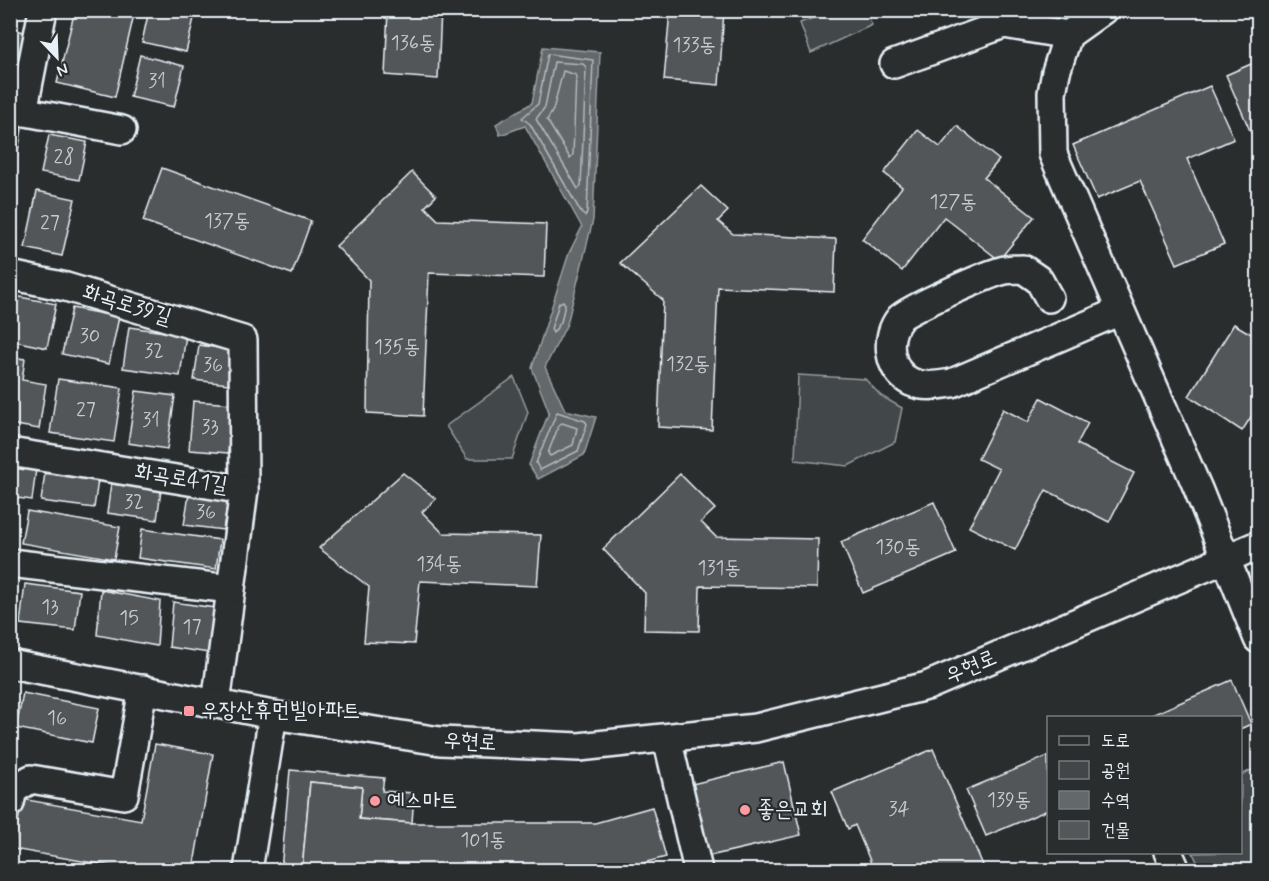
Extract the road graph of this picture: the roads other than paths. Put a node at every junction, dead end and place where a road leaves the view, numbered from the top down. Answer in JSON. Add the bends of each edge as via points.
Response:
{"nodes":[{"id":1,"x":43,"y":10,"type":"edge"},
{"id":2,"x":1103,"y":10,"type":"edge"},
{"id":3,"x":1068,"y":35,"type":"junction"},
{"id":4,"x":894,"y":64,"type":"dead end"},
{"id":5,"x":17,"y":110,"type":"edge"},
{"id":6,"x":122,"y":130,"type":"dead end"},
{"id":7,"x":10,"y":274,"type":"edge"},
{"id":8,"x":1049,"y":298,"type":"dead end"},
{"id":9,"x":1120,"y":311,"type":"junction"},
{"id":10,"x":10,"y":452,"type":"edge"},
{"id":11,"x":244,"y":490,"type":"junction"},
{"id":12,"x":1258,"y":545,"type":"edge"},
{"id":13,"x":1225,"y":559,"type":"junction"},
{"id":14,"x":10,"y":563,"type":"edge"},
{"id":15,"x":231,"y":589,"type":"junction"},
{"id":16,"x":1258,"y":639,"type":"edge"},
{"id":17,"x":10,"y":663,"type":"edge"},
{"id":18,"x":143,"y":689,"type":"junction"},
{"id":19,"x":216,"y":704,"type":"junction"},
{"id":20,"x":273,"y":715,"type":"junction"},
{"id":21,"x":668,"y":738,"type":"junction"},
{"id":22,"x":10,"y":803,"type":"edge"},
{"id":23,"x":1169,"y":854,"type":"edge"},
{"id":24,"x":248,"y":870,"type":"edge"},
{"id":25,"x":698,"y":870,"type":"edge"},
{"id":26,"x":1176,"y":870,"type":"edge"}],
"edges":[{"from":1,"to":5,"type":"street"},
{"from":2,"to":3,"type":"street"},
{"from":3,"to":4,"type":"street","via":[[1004,24]]},
{"from":3,"to":9,"type":"street","via":[[1052,93],[1053,154]]},
{"from":5,"to":6,"type":"street"},
{"from":7,"to":11,"type":"street","name":"화곡로39길","via":[[243,340]]},
{"from":8,"to":9,"type":"street","via":[[1039,280],[1023,269],[1003,271],[921,306],[901,318],[892,335],[890,353],[896,369],[910,381],[931,387],[952,383]]},
{"from":9,"to":13,"type":"street"},
{"from":10,"to":11,"type":"street","name":"화곡로41길"},
{"from":11,"to":15,"type":"street","name":"화곡로41길"},
{"from":12,"to":13,"type":"street","name":"우현로"},
{"from":13,"to":16,"type":"street"},
{"from":13,"to":21,"type":"street","name":"우현로","via":[[927,686],[756,728]]},
{"from":14,"to":15,"type":"street"},
{"from":15,"to":19,"type":"street","name":"화곡로41길"},
{"from":17,"to":18,"type":"street","name":"우현로"},
{"from":18,"to":19,"type":"street","name":"우현로"},
{"from":18,"to":22,"type":"street","via":[[124,795],[31,779],[13,790]]},
{"from":19,"to":20,"type":"street","name":"우현로"},
{"from":20,"to":21,"type":"street","name":"우현로","via":[[440,741],[579,747]]},
{"from":20,"to":24,"type":"street"},
{"from":21,"to":25,"type":"street"},
{"from":23,"to":26,"type":"street"}]}
